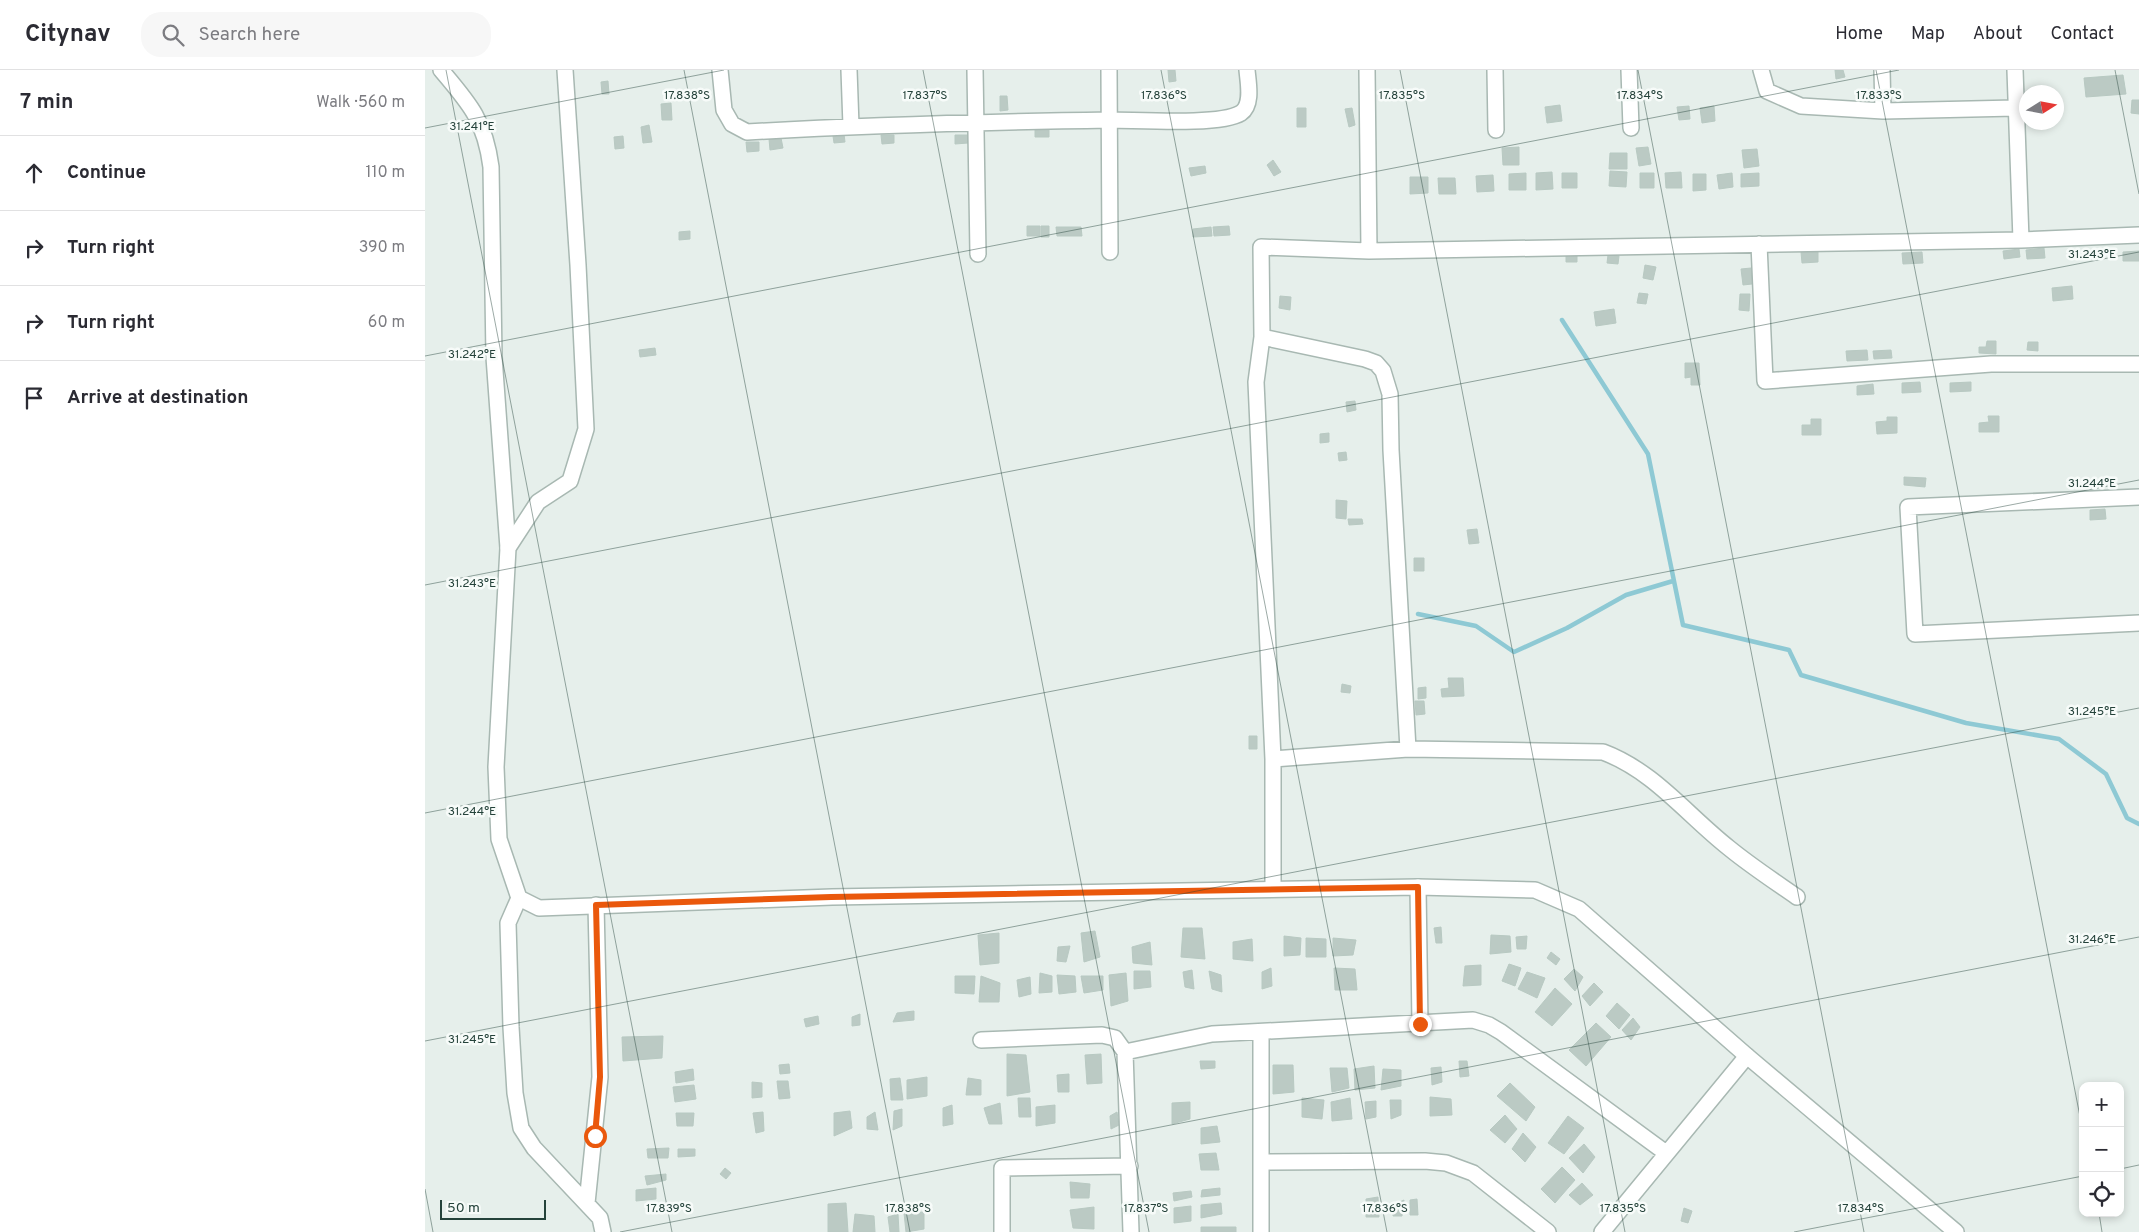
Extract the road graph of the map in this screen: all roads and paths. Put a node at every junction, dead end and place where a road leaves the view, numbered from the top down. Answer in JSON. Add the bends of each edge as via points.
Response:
{"nodes":[{"id":1,"x":441,"y":70,"type":"edge"},
{"id":2,"x":565,"y":70,"type":"edge"},
{"id":3,"x":720,"y":70,"type":"edge"},
{"id":4,"x":849,"y":70,"type":"edge"},
{"id":5,"x":975,"y":70,"type":"edge"},
{"id":6,"x":1109,"y":70,"type":"edge"},
{"id":7,"x":1247,"y":70,"type":"edge"},
{"id":8,"x":1367,"y":70,"type":"edge"},
{"id":9,"x":1495,"y":70,"type":"edge"},
{"id":10,"x":1629,"y":70,"type":"edge"},
{"id":11,"x":1761,"y":70,"type":"edge"},
{"id":12,"x":1882,"y":70,"type":"edge"},
{"id":13,"x":2015,"y":70,"type":"edge"},
{"id":14,"x":2015,"y":108,"type":"junction"},
{"id":15,"x":1883,"y":111,"type":"junction"},
{"id":16,"x":1110,"y":120,"type":"junction"},
{"id":17,"x":976,"y":124,"type":"junction"},
{"id":18,"x":851,"y":126,"type":"junction"},
{"id":19,"x":1631,"y":128,"type":"dead end"},
{"id":20,"x":1496,"y":130,"type":"dead end"},
{"id":21,"x":2139,"y":235,"type":"edge"},
{"id":22,"x":2021,"y":240,"type":"junction"},
{"id":23,"x":1759,"y":244,"type":"junction"},
{"id":24,"x":1369,"y":251,"type":"junction"},
{"id":25,"x":1110,"y":252,"type":"dead end"},
{"id":26,"x":977,"y":254,"type":"dead end"},
{"id":27,"x":1262,"y":337,"type":"junction"},
{"id":28,"x":2139,"y":364,"type":"edge"},
{"id":29,"x":2139,"y":497,"type":"edge"},
{"id":30,"x":508,"y":548,"type":"junction"},
{"id":31,"x":2139,"y":622,"type":"edge"},
{"id":32,"x":1408,"y":749,"type":"junction"},
{"id":33,"x":1273,"y":759,"type":"junction"},
{"id":34,"x":1418,"y":887,"type":"junction"},
{"id":35,"x":1273,"y":889,"type":"junction"},
{"id":36,"x":519,"y":898,"type":"junction"},
{"id":37,"x":1797,"y":898,"type":"dead end"},
{"id":38,"x":596,"y":905,"type":"junction"},
{"id":39,"x":1420,"y":1024,"type":"junction"},
{"id":40,"x":1261,"y":1032,"type":"junction"},
{"id":41,"x":981,"y":1040,"type":"dead end"},
{"id":42,"x":1125,"y":1052,"type":"junction"},
{"id":43,"x":1747,"y":1056,"type":"junction"},
{"id":44,"x":1666,"y":1153,"type":"junction"},
{"id":45,"x":1262,"y":1162,"type":"junction"},
{"id":46,"x":1130,"y":1166,"type":"junction"},
{"id":47,"x":587,"y":1202,"type":"junction"},
{"id":48,"x":603,"y":1232,"type":"edge"},
{"id":49,"x":1002,"y":1232,"type":"edge"},
{"id":50,"x":1131,"y":1232,"type":"edge"},
{"id":51,"x":1261,"y":1232,"type":"edge"},
{"id":52,"x":1548,"y":1232,"type":"edge"},
{"id":53,"x":1602,"y":1232,"type":"edge"},
{"id":54,"x":1956,"y":1232,"type":"edge"}],
"edges":[{"from":1,"to":30,"type":"street","via":[[471,105],[481,123],[489,150],[494,357]]},
{"from":2,"to":30,"type":"street","via":[[586,429],[570,481],[538,502]]},
{"from":3,"to":18,"type":"street","via":[[723,110],[732,124],[747,132]]},
{"from":4,"to":18,"type":"street"},
{"from":5,"to":17,"type":"street"},
{"from":6,"to":16,"type":"street"},
{"from":7,"to":16,"type":"street","via":[[1249,102],[1240,114],[1218,120]]},
{"from":8,"to":24,"type":"street"},
{"from":9,"to":20,"type":"street"},
{"from":10,"to":19,"type":"street"},
{"from":11,"to":15,"type":"street","via":[[1767,91],[1801,106]]},
{"from":12,"to":15,"type":"street"},
{"from":13,"to":14,"type":"street"},
{"from":14,"to":15,"type":"street"},
{"from":14,"to":22,"type":"street"},
{"from":16,"to":17,"type":"street"},
{"from":16,"to":25,"type":"street"},
{"from":17,"to":18,"type":"street"},
{"from":17,"to":26,"type":"street"},
{"from":21,"to":22,"type":"street"},
{"from":22,"to":23,"type":"street"},
{"from":23,"to":24,"type":"street"},
{"from":23,"to":28,"type":"street","via":[[1765,381],[1991,364]]},
{"from":24,"to":27,"type":"street","via":[[1261,247]]},
{"from":27,"to":32,"type":"street","via":[[1365,359],[1376,363],[1383,371],[1390,394]]},
{"from":27,"to":33,"type":"street","via":[[1256,382]]},
{"from":29,"to":31,"type":"street","via":[[1908,507],[1915,634]]},
{"from":30,"to":36,"type":"street","via":[[496,767],[499,839]]},
{"from":32,"to":33,"type":"street"},
{"from":32,"to":37,"type":"street","via":[[1583,750],[1623,759],[1667,791],[1728,848]]},
{"from":33,"to":35,"type":"street"},
{"from":34,"to":35,"type":"street"},
{"from":34,"to":39,"type":"street"},
{"from":34,"to":43,"type":"street","via":[[1535,890],[1579,909]]},
{"from":35,"to":38,"type":"street"},
{"from":36,"to":38,"type":"street","via":[[539,908]]},
{"from":36,"to":47,"type":"street","via":[[508,923],[515,1092],[521,1128],[534,1148]]},
{"from":38,"to":47,"type":"street","via":[[600,1077]]},
{"from":39,"to":40,"type":"street"},
{"from":39,"to":44,"type":"street","via":[[1473,1020],[1489,1025]]},
{"from":40,"to":42,"type":"street","via":[[1212,1034]]},
{"from":40,"to":45,"type":"street"},
{"from":41,"to":42,"type":"street","via":[[1102,1035],[1115,1038]]},
{"from":42,"to":46,"type":"street"},
{"from":43,"to":44,"type":"street"},
{"from":43,"to":54,"type":"street"},
{"from":44,"to":53,"type":"street"},
{"from":45,"to":51,"type":"street"},
{"from":45,"to":52,"type":"street","via":[[1446,1163],[1473,1172]]},
{"from":46,"to":49,"type":"street","via":[[1002,1168]]},
{"from":46,"to":50,"type":"street"},
{"from":47,"to":48,"type":"street","via":[[600,1218]]}]}
